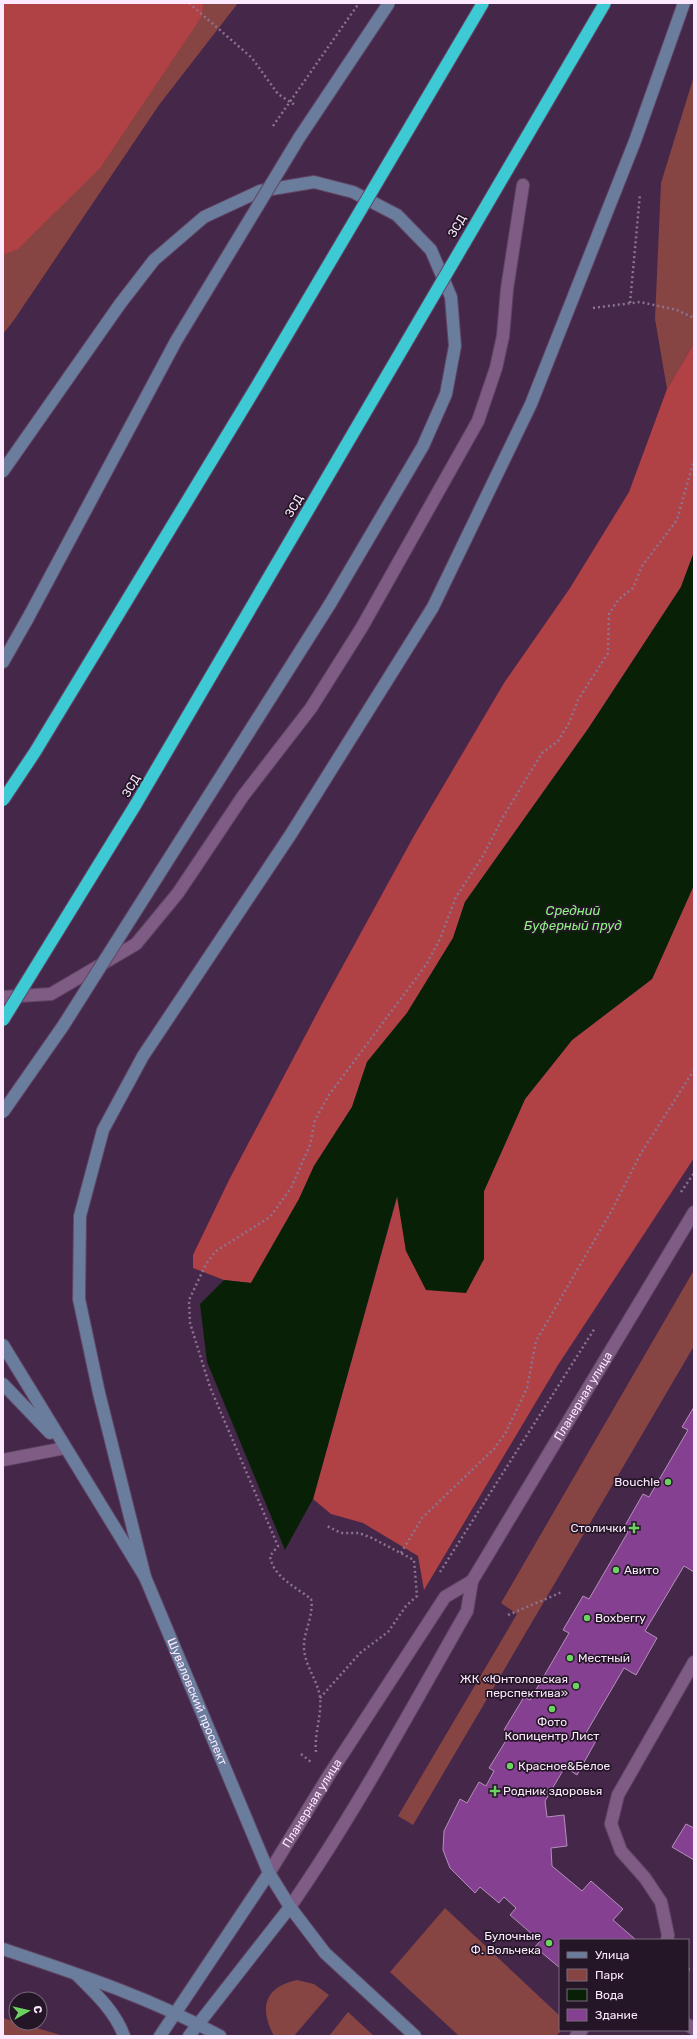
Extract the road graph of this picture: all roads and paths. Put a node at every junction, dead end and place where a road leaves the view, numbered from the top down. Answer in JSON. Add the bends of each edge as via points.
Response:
{"nodes":[{"id":1,"x":189,"y":3,"type":"edge"},
{"id":2,"x":359,"y":3,"type":"edge"},
{"id":3,"x":389,"y":3,"type":"edge"},
{"id":4,"x":483,"y":3,"type":"edge"},
{"id":5,"x":604,"y":3,"type":"edge"},
{"id":6,"x":684,"y":3,"type":"edge"},
{"id":7,"x":290,"y":101,"type":"junction"},
{"id":8,"x":296,"y":105,"type":"dead end"},
{"id":9,"x":273,"y":126,"type":"dead end"},
{"id":10,"x":523,"y":185,"type":"dead end"},
{"id":11,"x":641,"y":187,"type":"dead end"},
{"id":12,"x":630,"y":303,"type":"junction"},
{"id":13,"x":589,"y":308,"type":"dead end"},
{"id":14,"x":694,"y":318,"type":"edge"},
{"id":15,"x":694,"y":460,"type":"edge"},
{"id":16,"x":3,"y":471,"type":"edge"},
{"id":17,"x":3,"y":662,"type":"edge"},
{"id":18,"x":3,"y":800,"type":"edge"},
{"id":19,"x":3,"y":997,"type":"edge"},
{"id":20,"x":3,"y":1020,"type":"edge"},
{"id":21,"x":694,"y":1070,"type":"edge"},
{"id":22,"x":3,"y":1112,"type":"edge"},
{"id":23,"x":694,"y":1173,"type":"edge"},
{"id":24,"x":681,"y":1193,"type":"dead end"},
{"id":25,"x":694,"y":1212,"type":"edge"},
{"id":26,"x":596,"y":1327,"type":"dead end"},
{"id":27,"x":3,"y":1345,"type":"edge"},
{"id":28,"x":3,"y":1384,"type":"edge"},
{"id":29,"x":65,"y":1448,"type":"junction"},
{"id":30,"x":3,"y":1460,"type":"edge"},
{"id":31,"x":325,"y":1525,"type":"dead end"},
{"id":32,"x":401,"y":1553,"type":"junction"},
{"id":33,"x":438,"y":1575,"type":"dead end"},
{"id":34,"x":144,"y":1578,"type":"junction"},
{"id":35,"x":472,"y":1581,"type":"junction"},
{"id":36,"x":562,"y":1592,"type":"dead end"},
{"id":37,"x":508,"y":1615,"type":"dead end"},
{"id":38,"x":694,"y":1662,"type":"edge"},
{"id":39,"x":320,"y":1698,"type":"junction"},
{"id":40,"x":321,"y":1752,"type":"dead end"},
{"id":41,"x":302,"y":1754,"type":"dead end"},
{"id":42,"x":316,"y":1759,"type":"junction"},
{"id":43,"x":268,"y":1873,"type":"junction"},
{"id":44,"x":290,"y":1908,"type":"junction"},
{"id":45,"x":667,"y":1939,"type":"edge"},
{"id":46,"x":3,"y":1949,"type":"edge"},
{"id":47,"x":75,"y":1973,"type":"junction"},
{"id":48,"x":175,"y":2012,"type":"junction"},
{"id":49,"x":198,"y":2024,"type":"junction"},
{"id":50,"x":124,"y":2036,"type":"edge"},
{"id":51,"x":160,"y":2036,"type":"edge"},
{"id":52,"x":189,"y":2036,"type":"edge"},
{"id":53,"x":220,"y":2036,"type":"edge"},
{"id":54,"x":415,"y":2036,"type":"edge"}],
"edges":[{"from":1,"to":7,"type":"path","via":[[252,58],[278,94]]},
{"from":2,"to":7,"type":"path"},
{"from":3,"to":17,"type":"main road","bridge":true,"via":[[299,138],[176,341]]},
{"from":4,"to":18,"type":"highway","bridge":true,"via":[[250,398],[35,752]]},
{"from":5,"to":20,"type":"highway","name":"ЗСД","bridge":true,"via":[[140,797]]},
{"from":6,"to":34,"type":"main road","via":[[635,141],[531,404],[433,607],[291,834],[143,1056],[103,1130],[80,1216],[79,1299]]},
{"from":7,"to":8,"type":"path"},
{"from":7,"to":9,"type":"path"},
{"from":10,"to":19,"type":"street","via":[[507,289],[503,336],[496,368],[478,421],[362,627],[311,708],[243,796],[178,893],[136,944],[51,994]]},
{"from":11,"to":12,"type":"path"},
{"from":12,"to":13,"type":"path"},
{"from":12,"to":14,"type":"path","via":[[640,302],[677,310]]},
{"from":15,"to":39,"type":"path","via":[[678,520],[642,566],[633,588],[619,599],[609,614],[608,653],[578,700],[569,723],[558,740],[542,753],[503,817],[483,856],[456,897],[440,939],[426,965],[329,1095],[315,1120],[310,1145],[291,1188],[270,1216],[216,1251],[206,1264],[189,1300],[190,1323],[210,1387],[278,1546],[270,1556],[271,1561],[282,1578],[311,1599],[312,1606],[304,1645],[306,1664]]},
{"from":16,"to":22,"type":"main road","bridge":true,"via":[[120,304],[154,260],[204,217],[260,191],[314,182],[354,192],[398,215],[431,250],[451,296],[455,346],[446,394],[423,446],[330,604],[63,1026]]},
{"from":21,"to":32,"type":"path","via":[[641,1153],[612,1210],[536,1341],[527,1388],[506,1432],[494,1449],[422,1518]]},
{"from":23,"to":24,"type":"path"},
{"from":25,"to":35,"type":"street","name":"Планерная улица"},
{"from":26,"to":33,"type":"path"},
{"from":27,"to":29,"type":"main road","name":"Шуваловский проспект"},
{"from":28,"to":29,"type":"main road"},
{"from":29,"to":30,"type":"street"},
{"from":29,"to":34,"type":"main road","name":"Шуваловский проспект"},
{"from":31,"to":32,"type":"path","via":[[341,1533],[359,1533]]},
{"from":32,"to":39,"type":"path","via":[[414,1560],[417,1596],[406,1606],[388,1632],[360,1653]]},
{"from":34,"to":43,"type":"main road","name":"Шуваловский проспект"},
{"from":35,"to":43,"type":"street","name":"Планерная улица","via":[[445,1597]]},
{"from":35,"to":44,"type":"street","name":"Планерная улица","via":[[467,1611],[361,1796]]},
{"from":36,"to":37,"type":"path"},
{"from":38,"to":45,"type":"street","via":[[618,1795],[611,1824],[621,1852],[645,1878],[661,1902]]},
{"from":39,"to":42,"type":"path","via":[[320,1718],[315,1742]]},
{"from":40,"to":42,"type":"path"},
{"from":41,"to":42,"type":"path","via":[[313,1764]]},
{"from":43,"to":44,"type":"main road","name":"Шуваловский проспект"},
{"from":43,"to":48,"type":"main road","name":"Планерная улица"},
{"from":44,"to":49,"type":"main road","name":"Планерная улица"},
{"from":44,"to":54,"type":"main road","name":"Шуваловский проспект","via":[[325,1953]]},
{"from":46,"to":47,"type":"main road"},
{"from":47,"to":48,"type":"main road"},
{"from":47,"to":50,"type":"main road","via":[[108,2008]]},
{"from":48,"to":49,"type":"main road"},
{"from":48,"to":51,"type":"main road","name":"Планерная улица"},
{"from":49,"to":52,"type":"main road","name":"Планерная улица"},
{"from":49,"to":53,"type":"main road"}]}
